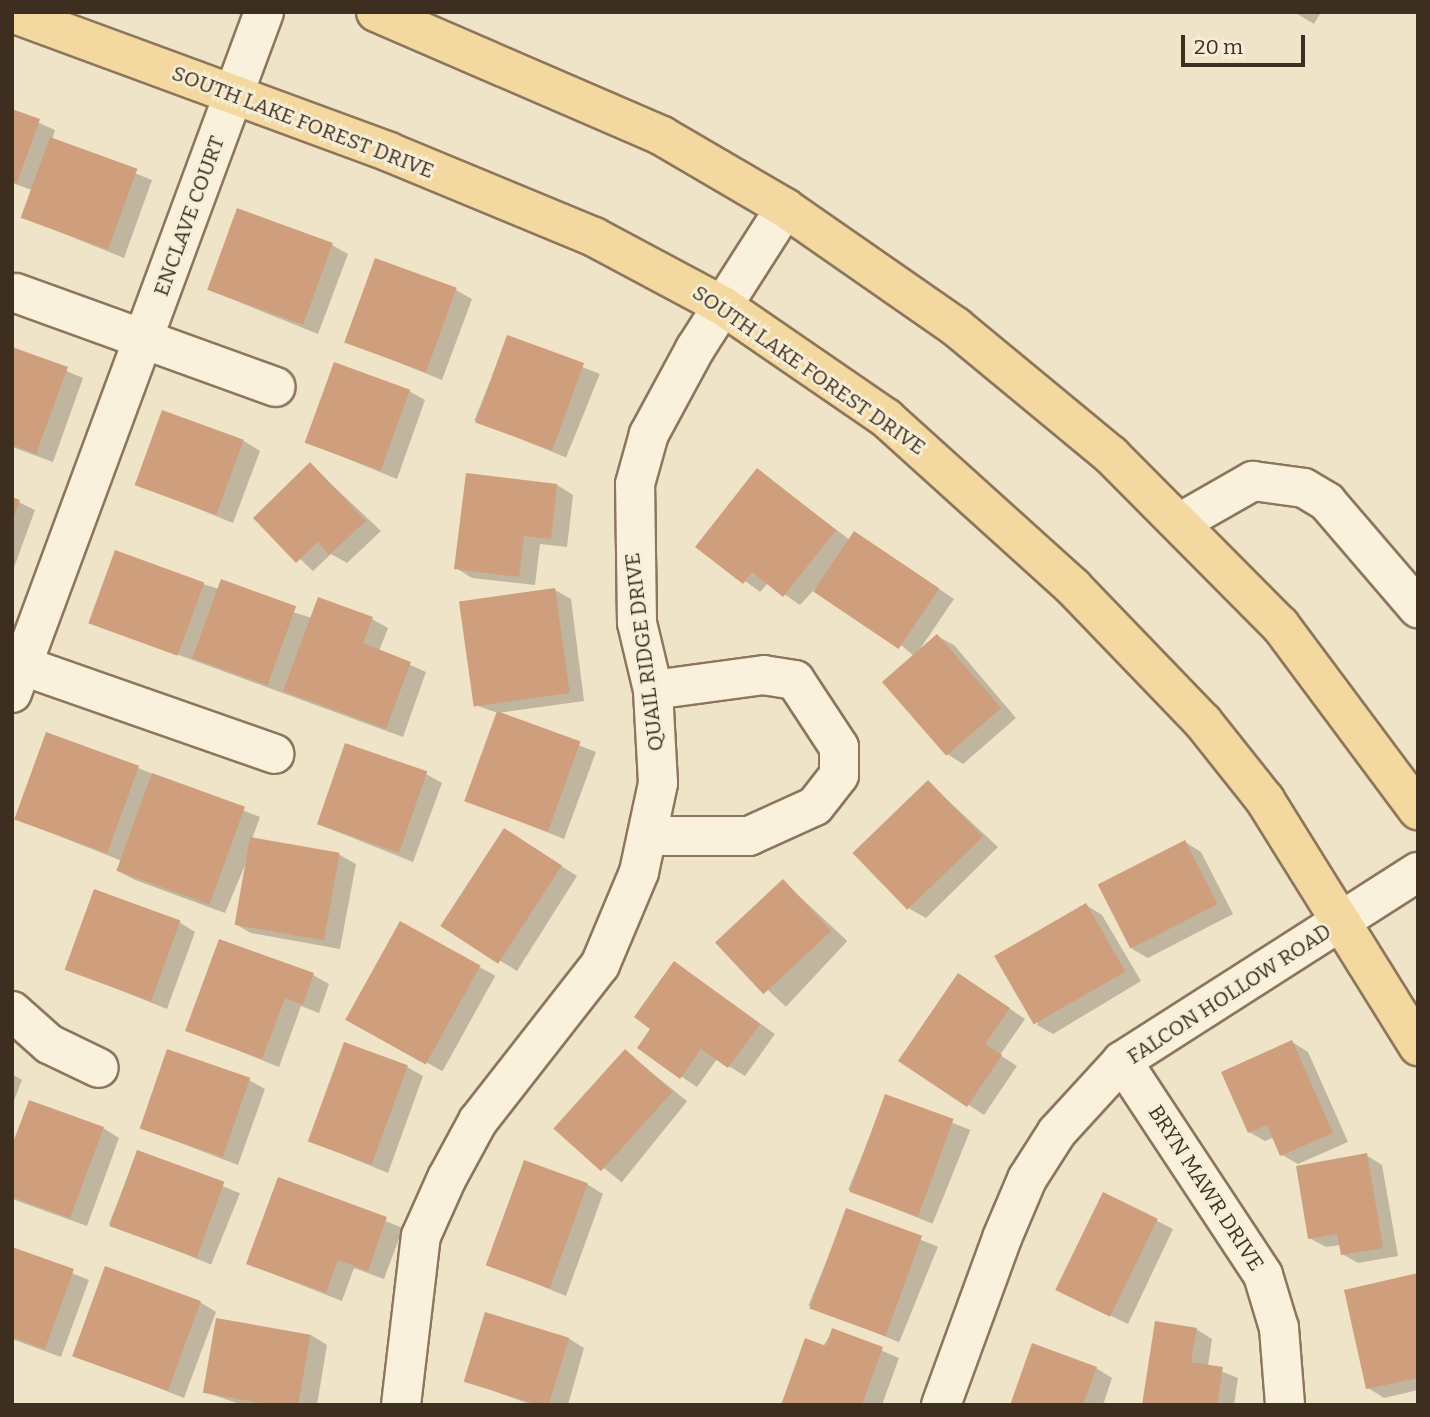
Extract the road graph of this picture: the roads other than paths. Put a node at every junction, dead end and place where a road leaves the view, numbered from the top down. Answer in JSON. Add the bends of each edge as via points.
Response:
{"nodes":[{"id":1,"x":264,"y":12,"type":"edge"},
{"id":2,"x":376,"y":12,"type":"edge"},
{"id":3,"x":12,"y":13,"type":"edge"},
{"id":4,"x":233,"y":96,"type":"junction"},
{"id":5,"x":785,"y":208,"type":"junction"},
{"id":6,"x":16,"y":293,"type":"dead end"},
{"id":7,"x":723,"y":306,"type":"junction"},
{"id":8,"x":142,"y":341,"type":"junction"},
{"id":9,"x":275,"y":387,"type":"dead end"},
{"id":10,"x":1181,"y":522,"type":"junction"},
{"id":11,"x":1418,"y":608,"type":"edge"},
{"id":12,"x":15,"y":673,"type":"edge"},
{"id":13,"x":653,"y":690,"type":"junction"},
{"id":14,"x":274,"y":754,"type":"dead end"},
{"id":15,"x":1418,"y":810,"type":"edge"},
{"id":16,"x":647,"y":836,"type":"junction"},
{"id":17,"x":1418,"y":872,"type":"edge"},
{"id":18,"x":1343,"y":921,"type":"junction"},
{"id":19,"x":12,"y":1011,"type":"edge"},
{"id":20,"x":1418,"y":1046,"type":"edge"},
{"id":21,"x":1122,"y":1062,"type":"junction"},
{"id":22,"x":99,"y":1068,"type":"dead end"},
{"id":23,"x":401,"y":1405,"type":"edge"},
{"id":24,"x":941,"y":1405,"type":"edge"},
{"id":25,"x":1284,"y":1405,"type":"edge"}],
"edges":[{"from":1,"to":4,"type":"street","name":"ENCLAVE COURT"},
{"from":2,"to":5,"type":"main road","via":[[662,136]]},
{"from":3,"to":4,"type":"main road","name":"SOUTH LAKE FOREST DRIVE"},
{"from":4,"to":7,"type":"main road","name":"SOUTH LAKE FOREST DRIVE","via":[[594,237]]},
{"from":4,"to":8,"type":"street","name":"ENCLAVE COURT"},
{"from":5,"to":7,"type":"street","name":"QUAIL RIDGE DRIVE"},
{"from":5,"to":10,"type":"main road","via":[[1031,385]]},
{"from":6,"to":8,"type":"street"},
{"from":7,"to":13,"type":"street","name":"QUAIL RIDGE DRIVE","via":[[649,434],[635,484],[637,622]]},
{"from":7,"to":18,"type":"main road","name":"SOUTH LAKE FOREST DRIVE","via":[[954,473],[1093,606],[1242,771]]},
{"from":8,"to":9,"type":"street"},
{"from":8,"to":12,"type":"street","name":"ENCLAVE COURT"},
{"from":10,"to":11,"type":"street","via":[[1253,481],[1304,488],[1327,502]]},
{"from":10,"to":15,"type":"main road","via":[[1304,653]]},
{"from":12,"to":14,"type":"street","name":"ENCLAVE COURT"},
{"from":13,"to":16,"type":"street","name":"QUAIL RIDGE DRIVE","via":[[658,783]]},
{"from":13,"to":16,"type":"street","via":[[764,675],[795,680],[839,747],[839,775],[815,806],[749,836]]},
{"from":16,"to":23,"type":"street","name":"QUAIL RIDGE DRIVE","via":[[623,918],[600,965],[478,1121],[421,1236]]},
{"from":17,"to":18,"type":"street","name":"FALCON HOLLOW ROAD"},
{"from":18,"to":20,"type":"main road","name":"SOUTH LAKE FOREST DRIVE"},
{"from":18,"to":21,"type":"street","name":"FALCON HOLLOW ROAD"},
{"from":19,"to":22,"type":"street","via":[[49,1044]]},
{"from":21,"to":24,"type":"street","name":"FALCON HOLLOW ROAD","via":[[1057,1132],[1027,1179]]},
{"from":21,"to":25,"type":"street","name":"BRYN MAWR DRIVE","via":[[1263,1275],[1279,1328]]}]}
